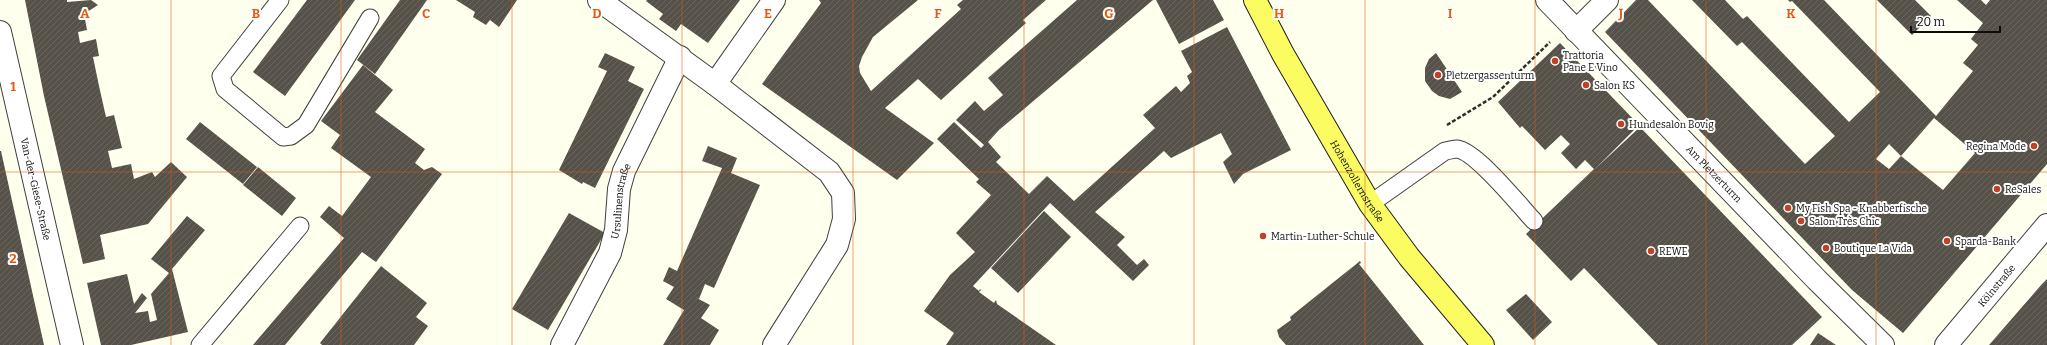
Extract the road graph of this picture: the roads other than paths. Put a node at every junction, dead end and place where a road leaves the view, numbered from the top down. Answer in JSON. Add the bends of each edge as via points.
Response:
{"nodes":[{"id":1,"x":280,"y":0,"type":"edge"},
{"id":2,"x":599,"y":0,"type":"edge"},
{"id":3,"x":774,"y":0,"type":"edge"},
{"id":4,"x":1255,"y":0,"type":"edge"},
{"id":5,"x":1547,"y":0,"type":"edge"},
{"id":6,"x":1607,"y":0,"type":"edge"},
{"id":7,"x":370,"y":18,"type":"dead end"},
{"id":8,"x":1572,"y":27,"type":"junction"},
{"id":9,"x":0,"y":32,"type":"edge"},
{"id":10,"x":680,"y":57,"type":"junction"},
{"id":11,"x":715,"y":84,"type":"junction"},
{"id":12,"x":1370,"y":204,"type":"junction"},
{"id":13,"x":1534,"y":221,"type":"dead end"},
{"id":14,"x":2047,"y":225,"type":"edge"},
{"id":15,"x":300,"y":226,"type":"dead end"},
{"id":16,"x":72,"y":345,"type":"edge"},
{"id":17,"x":200,"y":345,"type":"edge"},
{"id":18,"x":562,"y":345,"type":"edge"},
{"id":19,"x":774,"y":345,"type":"edge"},
{"id":20,"x":1483,"y":345,"type":"edge"},
{"id":21,"x":1883,"y":345,"type":"edge"},
{"id":22,"x":1946,"y":345,"type":"edge"}],
"edges":[{"from":1,"to":7,"type":"lane","via":[[221,76],[225,89],[283,138],[291,136],[306,125]]},
{"from":2,"to":10,"type":"street"},
{"from":3,"to":11,"type":"street"},
{"from":4,"to":12,"type":"main road","name":"Hohenzollernstraße","via":[[1283,54]]},
{"from":5,"to":8,"type":"street","name":"Am Pletzerturm"},
{"from":6,"to":8,"type":"street"},
{"from":8,"to":21,"type":"street","name":"Am Pletzerturm"},
{"from":9,"to":16,"type":"street","name":"Van-der-Giese-Straße"},
{"from":10,"to":11,"type":"street"},
{"from":10,"to":18,"type":"street","name":"Ursulinenstraße","via":[[624,171],[619,189],[616,230],[610,253]]},
{"from":11,"to":19,"type":"street","via":[[829,172],[843,193],[844,219],[837,245]]},
{"from":12,"to":13,"type":"lane","via":[[1445,151],[1457,149],[1479,164]]},
{"from":12,"to":20,"type":"main road","name":"Hohenzollernstraße","via":[[1409,257]]},
{"from":14,"to":22,"type":"street","name":"Kölnstraße"},
{"from":15,"to":17,"type":"lane"}]}
